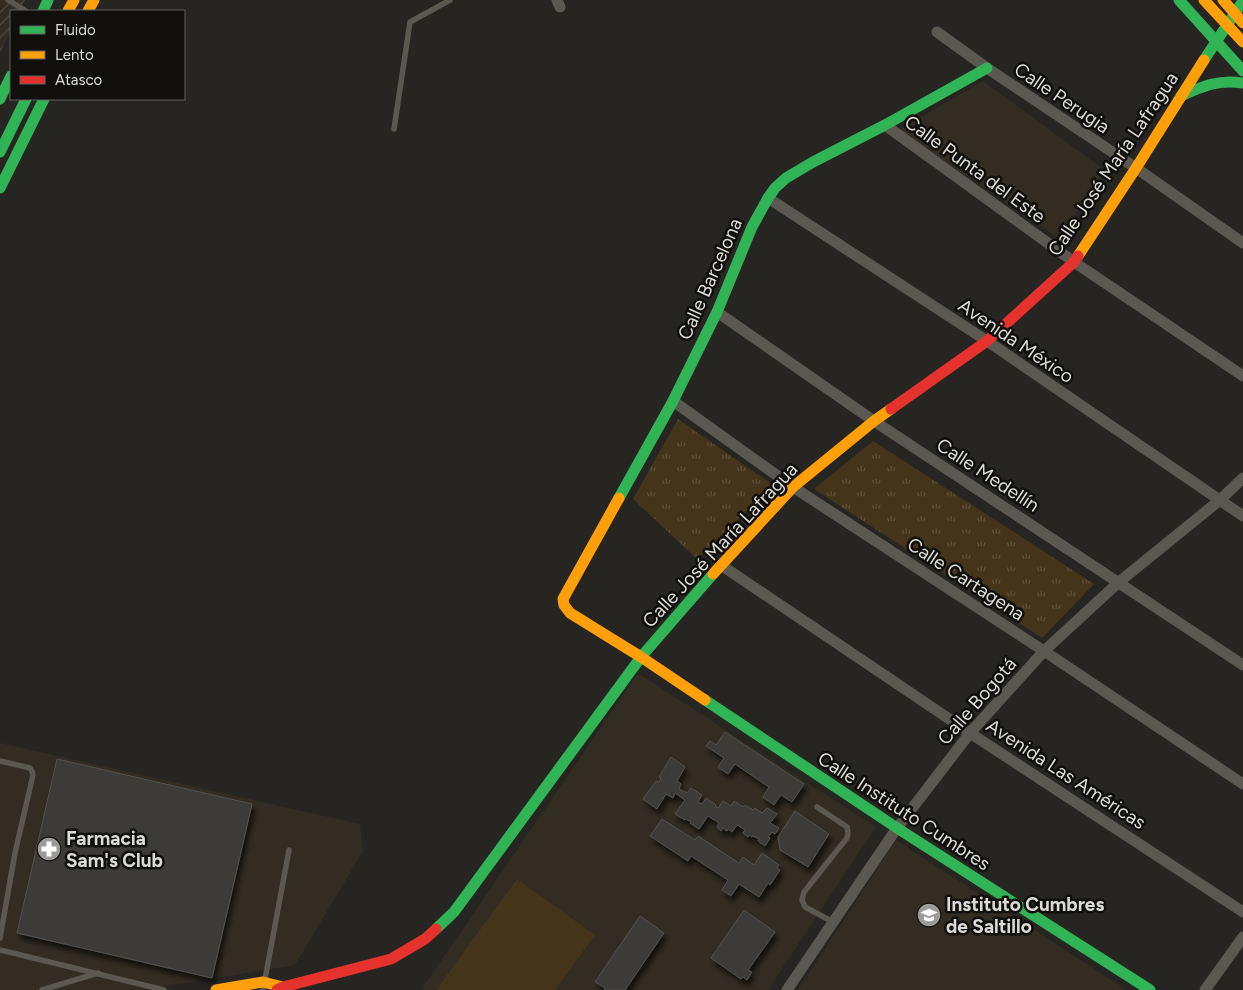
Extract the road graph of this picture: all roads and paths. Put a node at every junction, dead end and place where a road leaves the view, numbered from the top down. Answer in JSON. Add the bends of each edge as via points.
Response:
{"nodes":[{"id":1,"x":8,"y":0,"type":"edge"},
{"id":2,"x":450,"y":0,"type":"edge"},
{"id":3,"x":1179,"y":0,"type":"edge"},
{"id":4,"x":1204,"y":0,"type":"edge"},
{"id":5,"x":1223,"y":0,"type":"edge"},
{"id":6,"x":1243,"y":0,"type":"edge"},
{"id":7,"x":24,"y":10,"type":"edge"},
{"id":8,"x":1243,"y":23,"type":"edge"},
{"id":9,"x":937,"y":32,"type":"dead end"},
{"id":10,"x":1216,"y":41,"type":"junction"},
{"id":11,"x":1243,"y":42,"type":"edge"},
{"id":12,"x":987,"y":68,"type":"junction"},
{"id":13,"x":1243,"y":70,"type":"edge"},
{"id":14,"x":10,"y":78,"type":"edge"},
{"id":15,"x":1243,"y":83,"type":"edge"},
{"id":16,"x":1180,"y":96,"type":"junction"},
{"id":17,"x":0,"y":99,"type":"edge"},
{"id":18,"x":26,"y":100,"type":"edge"},
{"id":19,"x":44,"y":100,"type":"edge"},
{"id":20,"x":885,"y":125,"type":"junction"},
{"id":21,"x":394,"y":129,"type":"dead end"},
{"id":22,"x":0,"y":152,"type":"edge"},
{"id":23,"x":1136,"y":168,"type":"junction"},
{"id":24,"x":0,"y":188,"type":"edge"},
{"id":25,"x":768,"y":198,"type":"junction"},
{"id":26,"x":1243,"y":243,"type":"edge"},
{"id":27,"x":1074,"y":262,"type":"junction"},
{"id":28,"x":717,"y":312,"type":"junction"},
{"id":29,"x":987,"y":341,"type":"junction"},
{"id":30,"x":1243,"y":376,"type":"edge"},
{"id":31,"x":673,"y":401,"type":"junction"},
{"id":32,"x":874,"y":421,"type":"junction"},
{"id":33,"x":1243,"y":478,"type":"edge"},
{"id":34,"x":793,"y":487,"type":"junction"},
{"id":35,"x":1220,"y":500,"type":"junction"},
{"id":36,"x":1243,"y":516,"type":"edge"},
{"id":37,"x":721,"y":564,"type":"junction"},
{"id":38,"x":1119,"y":582,"type":"junction"},
{"id":39,"x":563,"y":599,"type":"joint"},
{"id":40,"x":1044,"y":651,"type":"junction"},
{"id":41,"x":640,"y":657,"type":"junction"},
{"id":42,"x":1243,"y":665,"type":"edge"},
{"id":43,"x":970,"y":733,"type":"junction"},
{"id":44,"x":0,"y":761,"type":"edge"},
{"id":45,"x":1243,"y":784,"type":"edge"},
{"id":46,"x":817,"y":807,"type":"dead end"},
{"id":47,"x":897,"y":828,"type":"junction"},
{"id":48,"x":288,"y":850,"type":"dead end"},
{"id":49,"x":1243,"y":912,"type":"edge"},
{"id":50,"x":833,"y":922,"type":"junction"},
{"id":51,"x":1243,"y":936,"type":"edge"},
{"id":52,"x":0,"y":938,"type":"edge"},
{"id":53,"x":0,"y":950,"type":"edge"},
{"id":54,"x":98,"y":973,"type":"junction"},
{"id":55,"x":263,"y":986,"type":"edge"},
{"id":56,"x":280,"y":989,"type":"edge"},
{"id":57,"x":42,"y":990,"type":"edge"},
{"id":58,"x":164,"y":990,"type":"edge"},
{"id":59,"x":216,"y":990,"type":"edge"},
{"id":60,"x":787,"y":990,"type":"edge"},
{"id":61,"x":1150,"y":990,"type":"edge"},
{"id":62,"x":1206,"y":990,"type":"edge"}],
"edges":[{"from":1,"to":7,"type":"lane"},
{"from":2,"to":21,"type":"lane","via":[[410,22]]},
{"from":3,"to":10,"type":"main road"},
{"from":4,"to":11,"type":"main road","bridge":true},
{"from":5,"to":8,"type":"main road","bridge":true},
{"from":6,"to":10,"type":"main road","name":"Calle José María Lafragua"},
{"from":9,"to":12,"type":"street","name":"Calle Perugia"},
{"from":10,"to":13,"type":"main road"},
{"from":10,"to":16,"type":"main road","name":"Calle José María Lafragua"},
{"from":12,"to":20,"type":"main road","name":"Calle Barcelona"},
{"from":12,"to":23,"type":"street","name":"Calle Perugia"},
{"from":14,"to":17,"type":"main road"},
{"from":15,"to":16,"type":"main road","via":[[1233,80],[1206,84]]},
{"from":16,"to":23,"type":"main road","name":"Calle José María Lafragua"},
{"from":18,"to":22,"type":"main road"},
{"from":19,"to":24,"type":"main road"},
{"from":20,"to":25,"type":"main road","name":"Calle Barcelona","via":[[786,178]]},
{"from":20,"to":27,"type":"street","name":"Calle Punta del Este"},
{"from":23,"to":26,"type":"street","name":"Calle Perugia"},
{"from":23,"to":27,"type":"main road","name":"Calle José María Lafragua"},
{"from":25,"to":28,"type":"main road","name":"Calle Barcelona","via":[[752,227]]},
{"from":25,"to":29,"type":"street","name":"Avenida México"},
{"from":27,"to":29,"type":"main road","name":"Calle José María Lafragua"},
{"from":27,"to":30,"type":"street","name":"Calle Punta del Este"},
{"from":28,"to":31,"type":"main road","name":"Calle Barcelona"},
{"from":28,"to":32,"type":"street","name":"Calle Medellín"},
{"from":29,"to":32,"type":"main road","name":"Calle José María Lafragua"},
{"from":29,"to":35,"type":"street","name":"Avenida México"},
{"from":31,"to":34,"type":"street","name":"Calle Cartagena"},
{"from":31,"to":39,"type":"main road","name":"Calle Barcelona"},
{"from":32,"to":34,"type":"main road","name":"Calle José María Lafragua"},
{"from":32,"to":38,"type":"street","name":"Calle Medellín"},
{"from":33,"to":35,"type":"street","name":"Calle Bogotá"},
{"from":34,"to":37,"type":"main road","name":"Calle José María Lafragua"},
{"from":34,"to":40,"type":"street","name":"Calle Cartagena"},
{"from":35,"to":36,"type":"street","name":"Avenida México"},
{"from":35,"to":38,"type":"street","name":"Calle Bogotá"},
{"from":37,"to":41,"type":"main road","name":"Calle José María Lafragua"},
{"from":37,"to":43,"type":"street","name":"Avenida Las Américas"},
{"from":38,"to":40,"type":"street","name":"Calle Bogotá"},
{"from":38,"to":42,"type":"street","name":"Calle Medellín"},
{"from":39,"to":41,"type":"main road","name":"Calle Instituto Cumbres","via":[[570,613]]},
{"from":40,"to":43,"type":"street","name":"Calle Bogotá"},
{"from":40,"to":45,"type":"street","name":"Calle Cartagena"},
{"from":41,"to":47,"type":"main road","name":"Calle Instituto Cumbres"},
{"from":41,"to":56,"type":"main road","name":"Calle José María Lafragua","via":[[454,912],[424,938],[391,959]]},
{"from":43,"to":47,"type":"street","name":"Calle Bogotá"},
{"from":43,"to":49,"type":"street","name":"Avenida Las Américas"},
{"from":44,"to":52,"type":"lane","via":[[30,768],[33,775]]},
{"from":46,"to":50,"type":"lane","via":[[847,826],[848,833],[804,892],[802,900],[806,907]]},
{"from":47,"to":50,"type":"street","name":"Calle Bogotá"},
{"from":47,"to":61,"type":"main road","name":"Calle Instituto Cumbres"},
{"from":48,"to":55,"type":"lane"},
{"from":50,"to":60,"type":"street","name":"Calle Bogotá"},
{"from":51,"to":62,"type":"street"},
{"from":53,"to":54,"type":"lane"},
{"from":54,"to":57,"type":"lane"},
{"from":54,"to":58,"type":"lane"},
{"from":55,"to":56,"type":"main road","name":"Calle José María Lafragua"},
{"from":55,"to":59,"type":"main road","name":"Calle José María Lafragua"}]}
